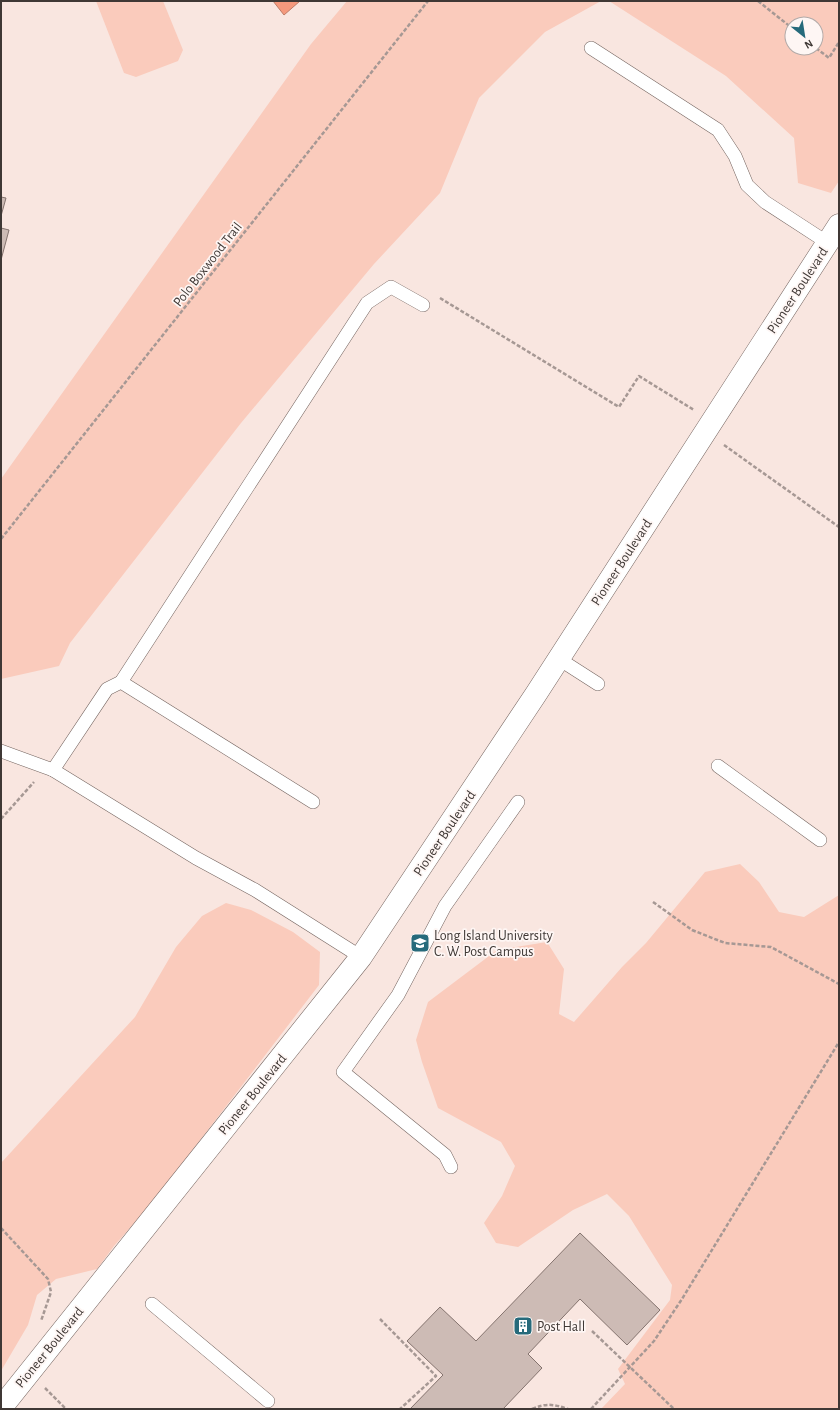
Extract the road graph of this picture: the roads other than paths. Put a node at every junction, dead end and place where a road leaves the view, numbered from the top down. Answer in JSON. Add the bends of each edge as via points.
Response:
{"nodes":[{"id":1,"x":591,"y":48,"type":"dead end"},
{"id":2,"x":833,"y":234,"type":"edge"},
{"id":3,"x":423,"y":305,"type":"dead end"},
{"id":4,"x":558,"y":659,"type":"junction"},
{"id":5,"x":121,"y":682,"type":"junction"},
{"id":6,"x":598,"y":684,"type":"dead end"},
{"id":7,"x":1,"y":751,"type":"edge"},
{"id":8,"x":718,"y":766,"type":"dead end"},
{"id":9,"x":50,"y":769,"type":"junction"},
{"id":10,"x":313,"y":802,"type":"dead end"},
{"id":11,"x":518,"y":802,"type":"dead end"},
{"id":12,"x":820,"y":840,"type":"dead end"},
{"id":13,"x":361,"y":957,"type":"junction"},
{"id":14,"x":451,"y":1167,"type":"dead end"},
{"id":15,"x":152,"y":1304,"type":"dead end"},
{"id":16,"x":268,"y":1401,"type":"dead end"},
{"id":17,"x":1,"y":1408,"type":"edge"}],
"edges":[{"from":1,"to":2,"type":"lane","via":[[718,130],[734,156],[747,185],[765,202]]},
{"from":2,"to":4,"type":"street","name":"Pioneer Boulevard"},
{"from":3,"to":5,"type":"lane","via":[[391,287],[367,303]]},
{"from":4,"to":6,"type":"lane"},
{"from":4,"to":13,"type":"street","name":"Pioneer Boulevard"},
{"from":5,"to":9,"type":"lane","via":[[107,689]]},
{"from":5,"to":10,"type":"lane"},
{"from":7,"to":9,"type":"lane"},
{"from":8,"to":12,"type":"lane"},
{"from":9,"to":13,"type":"lane","via":[[196,858],[255,890]]},
{"from":11,"to":14,"type":"lane","via":[[445,906],[398,995],[343,1072],[445,1155]]},
{"from":13,"to":17,"type":"street","name":"Pioneer Boulevard"},
{"from":15,"to":16,"type":"lane"}]}
